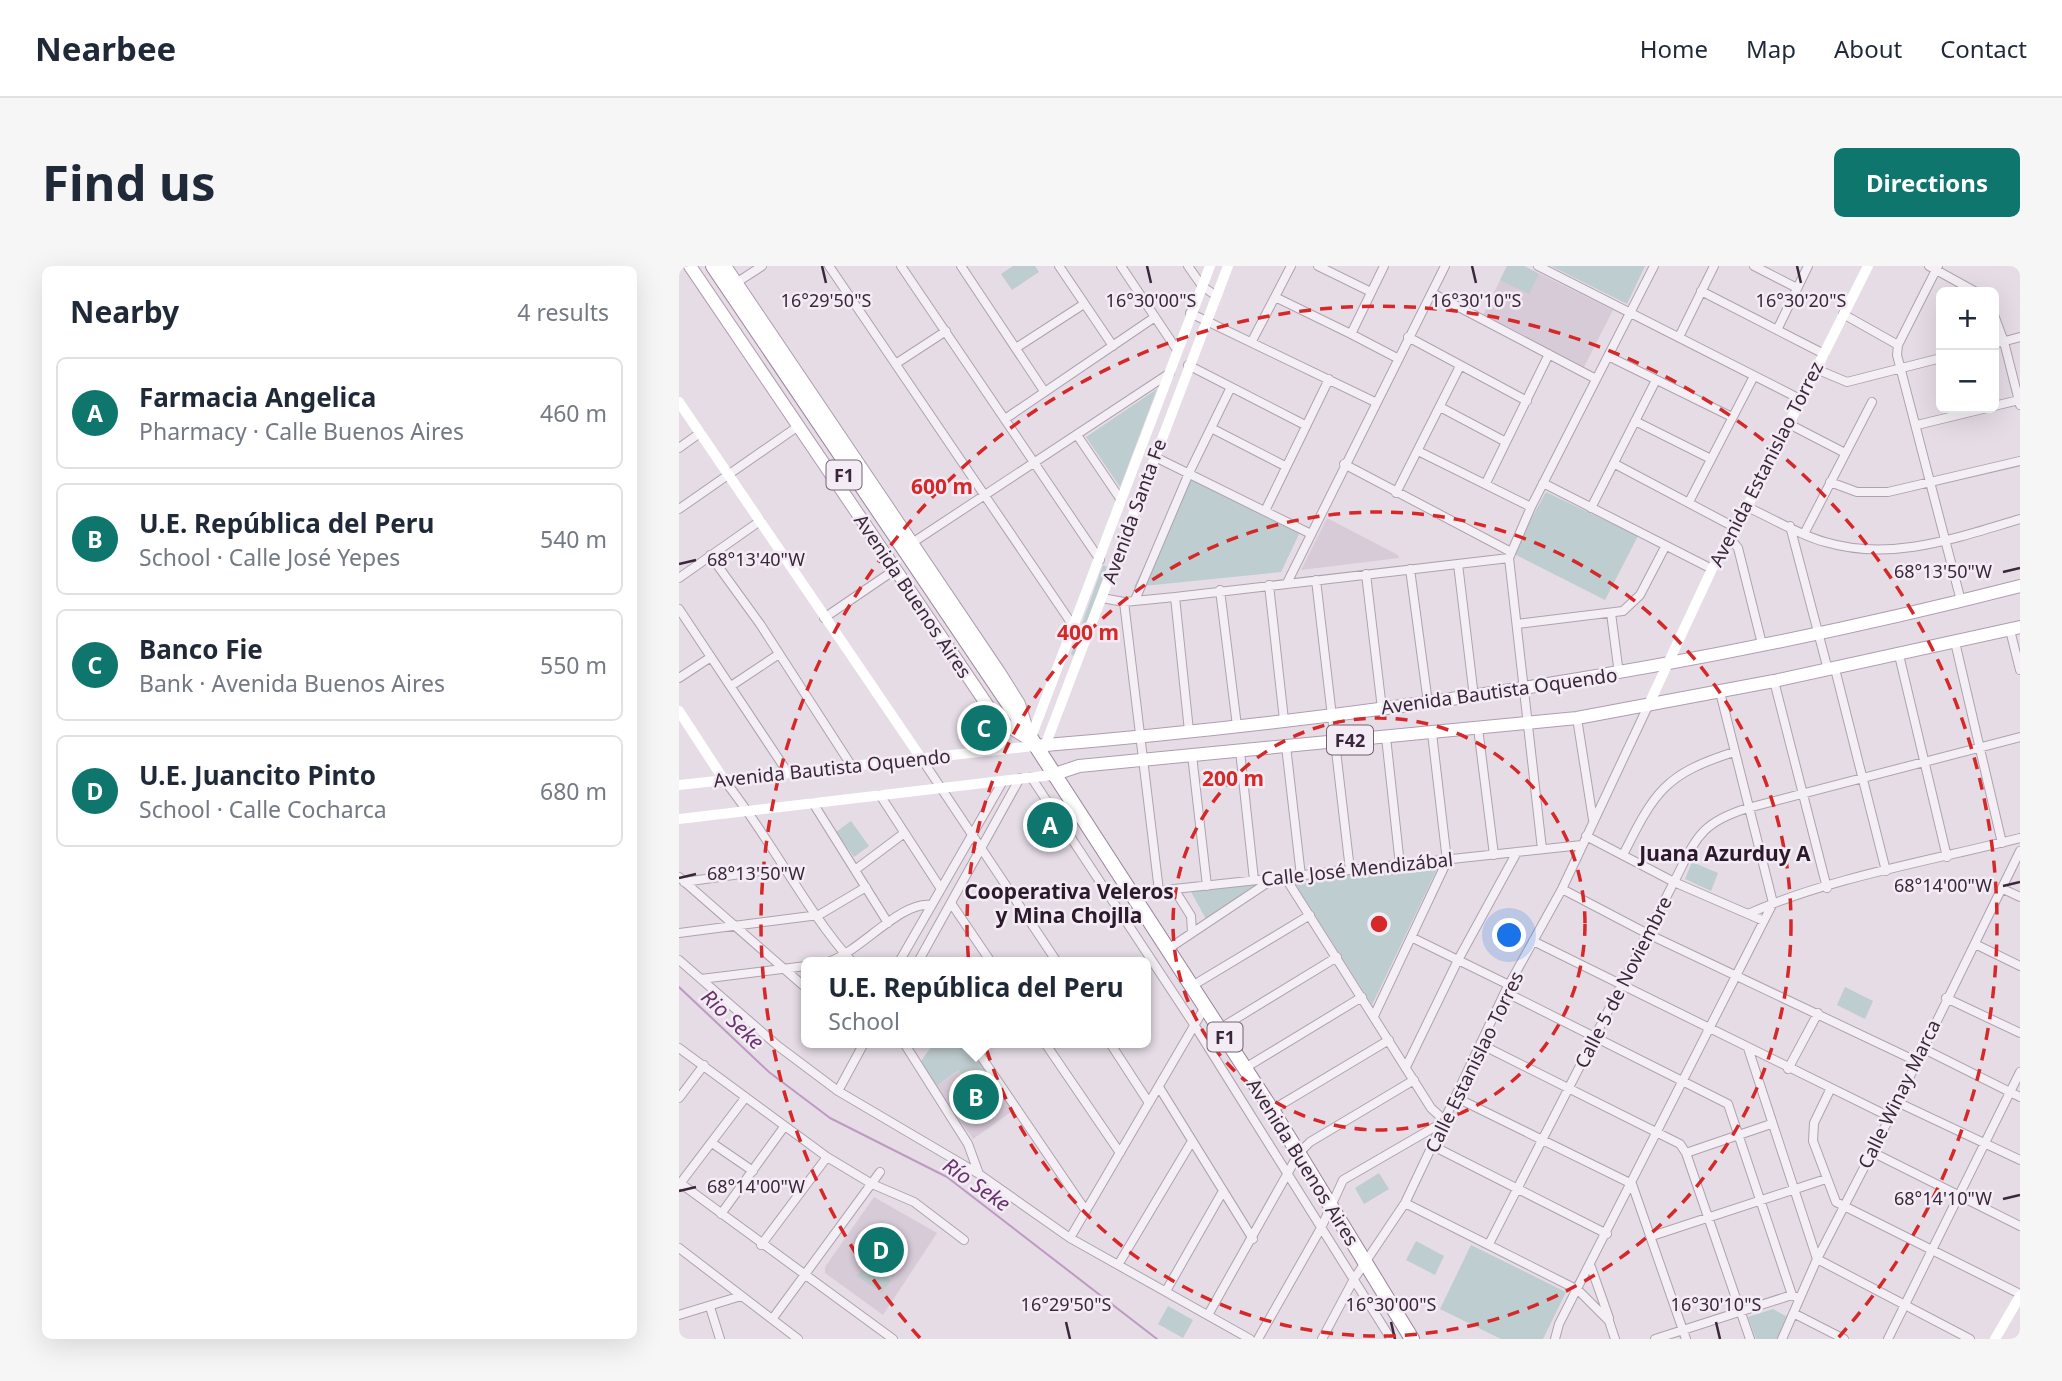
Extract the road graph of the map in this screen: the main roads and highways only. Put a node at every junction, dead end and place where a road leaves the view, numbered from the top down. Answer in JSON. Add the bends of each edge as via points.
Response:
{"nodes":[{"id":1,"x":690,"y":266,"type":"edge"},
{"id":2,"x":703,"y":266,"type":"edge"},
{"id":3,"x":713,"y":266,"type":"edge"},
{"id":4,"x":725,"y":266,"type":"edge"},
{"id":5,"x":1210,"y":266,"type":"edge"},
{"id":6,"x":1228,"y":266,"type":"edge"},
{"id":7,"x":1868,"y":266,"type":"edge"},
{"id":8,"x":679,"y":402,"type":"edge"},
{"id":9,"x":2020,"y":586,"type":"edge"},
{"id":10,"x":2015,"y":628,"type":"edge"},
{"id":11,"x":1669,"y":665,"type":"junction"},
{"id":12,"x":1648,"y":706,"type":"junction"},
{"id":13,"x":679,"y":710,"type":"edge"},
{"id":14,"x":1038,"y":747,"type":"junction"},
{"id":15,"x":921,"y":758,"type":"junction"},
{"id":16,"x":1052,"y":775,"type":"junction"},
{"id":17,"x":724,"y":780,"type":"junction"},
{"id":18,"x":679,"y":785,"type":"edge"},
{"id":19,"x":679,"y":819,"type":"edge"},
{"id":20,"x":2020,"y":1295,"type":"edge"},
{"id":21,"x":1412,"y":1339,"type":"edge"},
{"id":22,"x":1995,"y":1339,"type":"edge"}],
"edges":[{"from":1,"to":14,"type":"main road","name":"Avenida Buenos Aires","via":[[996,718]]},
{"from":2,"to":14,"type":"highway","name":"Avenida Buenos Aires","number":"F1","via":[[992,694]]},
{"from":3,"to":14,"type":"highway","name":"Avenida Buenos Aires","number":"F1"},
{"from":4,"to":14,"type":"main road","name":"Avenida Buenos Aires","number":"F1","via":[[1019,704]]},
{"from":5,"to":14,"type":"main road","name":"Avenida Santa Fe","via":[[1074,626]]},
{"from":6,"to":14,"type":"main road","name":"Avenida Santa Fe","via":[[1102,598]]},
{"from":7,"to":11,"type":"main road","name":"Avenida Estanislao Torrez","via":[[1712,569]]},
{"from":8,"to":15,"type":"main road"},
{"from":9,"to":11,"type":"main road","name":"Avenida Bautista Oquendo","number":"F42"},
{"from":10,"to":12,"type":"main road","name":"Avenida Bautista Oquendo","number":"F42"},
{"from":11,"to":12,"type":"main road","name":"Calle Estanislao Torres"},
{"from":11,"to":14,"type":"main road","name":"Avenida Bautista Oquendo","number":"F42","via":[[1382,709]]},
{"from":12,"to":16,"type":"main road","name":"Avenida Bautista Oquendo","number":"F42","via":[[1577,718],[1079,766]]},
{"from":13,"to":17,"type":"main road"},
{"from":14,"to":15,"type":"main road","name":"Avenida Bautista Oquendo","number":"F42"},
{"from":14,"to":16,"type":"highway","name":"Avenida Buenos Aires","number":"F1"},
{"from":15,"to":17,"type":"main road","name":"Avenida Bautista Oquendo","number":"F42"},
{"from":16,"to":19,"type":"main road","name":"Avenida Bautista Oquendo","number":"F42"},
{"from":16,"to":21,"type":"highway","name":"Avenida Buenos Aires","number":"F1","via":[[1272,1110]]},
{"from":17,"to":18,"type":"main road","name":"Avenida Bautista Oquendo","number":"F42"},
{"from":20,"to":22,"type":"main road"}]}
